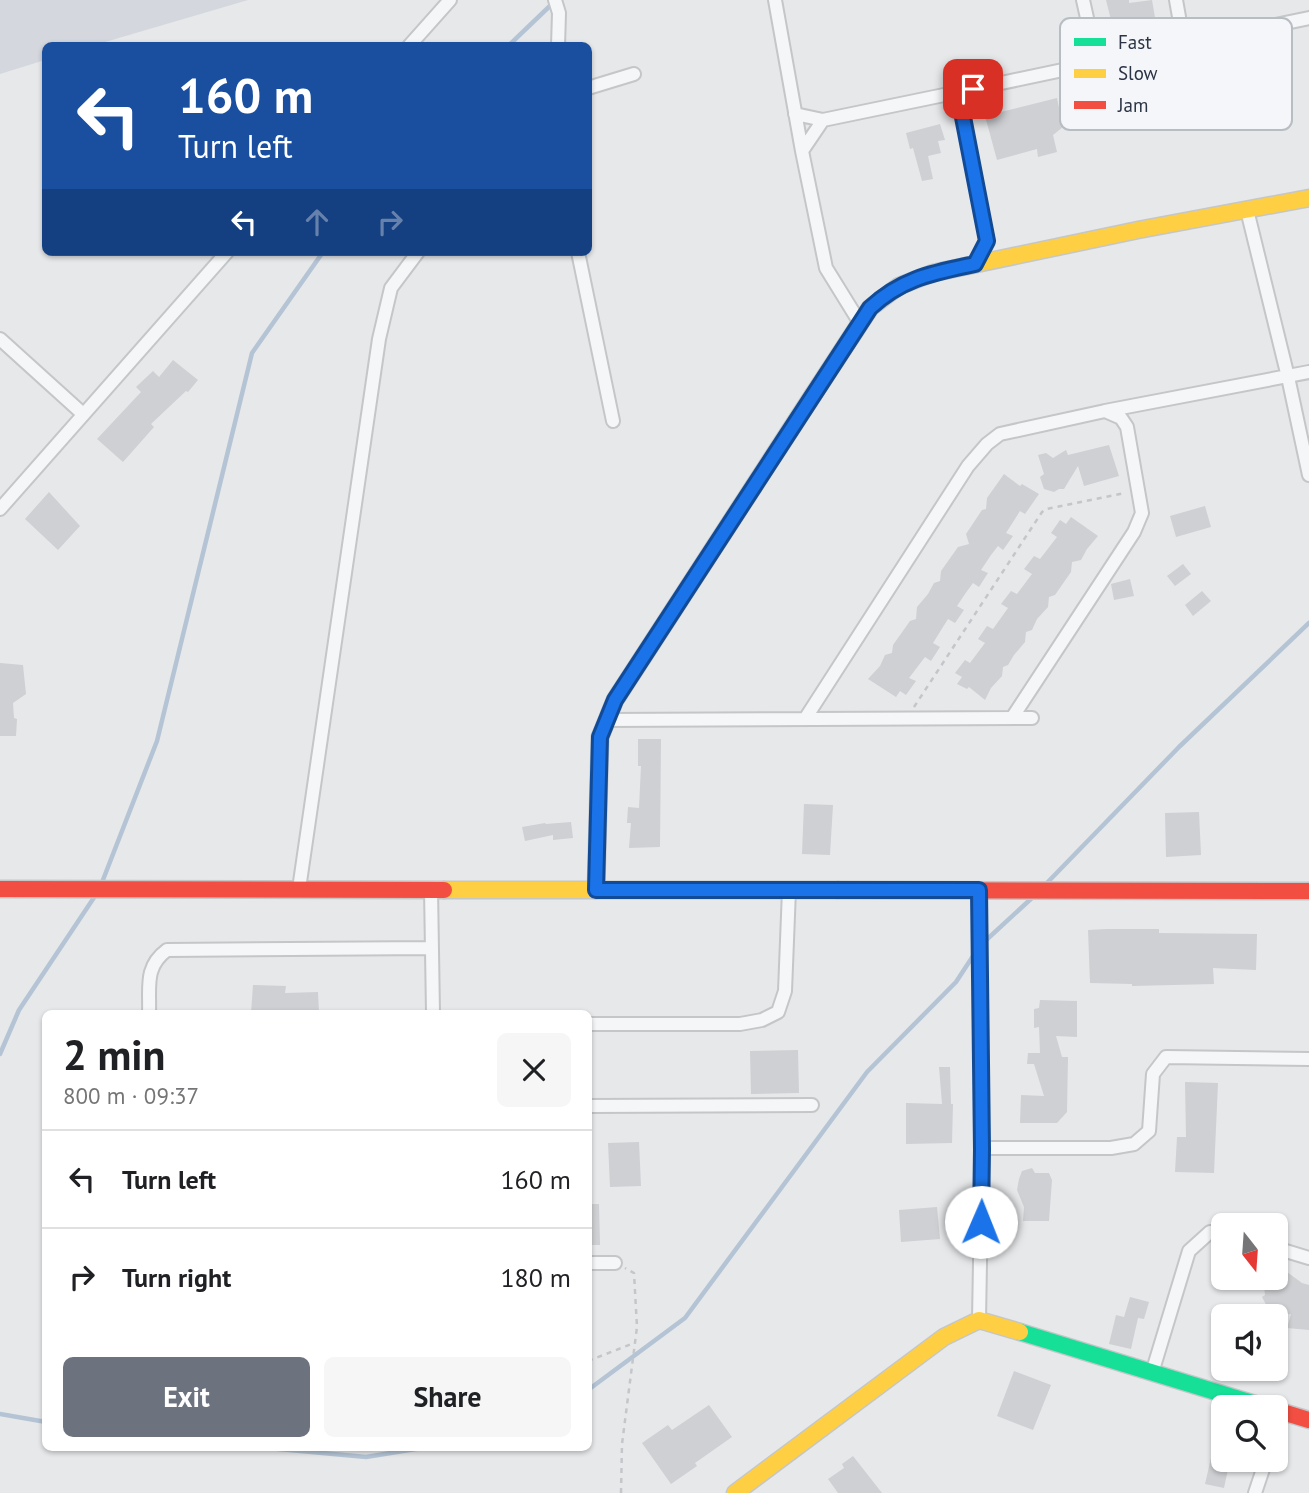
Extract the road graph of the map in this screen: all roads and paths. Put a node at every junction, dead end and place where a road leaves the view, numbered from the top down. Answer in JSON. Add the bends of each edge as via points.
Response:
{"nodes":[{"id":1,"x":450,"y":0,"type":"edge"},
{"id":2,"x":555,"y":0,"type":"edge"},
{"id":3,"x":775,"y":0,"type":"edge"},
{"id":4,"x":1083,"y":0,"type":"edge"},
{"id":5,"x":1176,"y":0,"type":"edge"},
{"id":6,"x":1087,"y":18,"type":"edge"},
{"id":7,"x":1179,"y":18,"type":"edge"},
{"id":8,"x":413,"y":42,"type":"edge"},
{"id":9,"x":558,"y":42,"type":"edge"},
{"id":10,"x":1060,"y":71,"type":"edge"},
{"id":11,"x":634,"y":74,"type":"dead end"},
{"id":12,"x":592,"y":87,"type":"edge"},
{"id":13,"x":973,"y":89,"type":"junction"},
{"id":14,"x":947,"y":95,"type":"junction"},
{"id":15,"x":962,"y":112,"type":"junction"},
{"id":16,"x":795,"y":114,"type":"junction"},
{"id":17,"x":823,"y":120,"type":"junction"},
{"id":18,"x":802,"y":151,"type":"junction"},
{"id":19,"x":1309,"y":198,"type":"edge"},
{"id":20,"x":1247,"y":210,"type":"junction"},
{"id":21,"x":223,"y":256,"type":"edge"},
{"id":22,"x":415,"y":256,"type":"edge"},
{"id":23,"x":579,"y":256,"type":"edge"},
{"id":24,"x":975,"y":264,"type":"junction"},
{"id":25,"x":860,"y":323,"type":"junction"},
{"id":26,"x":2,"y":346,"type":"edge"},
{"id":27,"x":1309,"y":372,"type":"edge"},
{"id":28,"x":1288,"y":377,"type":"junction"},
{"id":29,"x":1105,"y":411,"type":"junction"},
{"id":30,"x":83,"y":415,"type":"junction"},
{"id":31,"x":613,"y":421,"type":"dead end"},
{"id":32,"x":1309,"y":475,"type":"edge"},
{"id":33,"x":1138,"y":490,"type":"junction"},
{"id":34,"x":0,"y":509,"type":"edge"},
{"id":35,"x":1012,"y":718,"type":"junction"},
{"id":36,"x":1032,"y":718,"type":"dead end"},
{"id":37,"x":805,"y":719,"type":"junction"},
{"id":38,"x":906,"y":719,"type":"junction"},
{"id":39,"x":606,"y":720,"type":"junction"},
{"id":40,"x":0,"y":889,"type":"edge"},
{"id":41,"x":299,"y":889,"type":"junction"},
{"id":42,"x":431,"y":890,"type":"junction"},
{"id":43,"x":596,"y":890,"type":"junction"},
{"id":44,"x":789,"y":890,"type":"junction"},
{"id":45,"x":979,"y":890,"type":"junction"},
{"id":46,"x":1309,"y":891,"type":"edge"},
{"id":47,"x":432,"y":948,"type":"junction"},
{"id":48,"x":149,"y":1010,"type":"edge"},
{"id":49,"x":433,"y":1010,"type":"edge"},
{"id":50,"x":592,"y":1024,"type":"edge"},
{"id":51,"x":1309,"y":1059,"type":"edge"},
{"id":52,"x":812,"y":1105,"type":"dead end"},
{"id":53,"x":592,"y":1106,"type":"edge"},
{"id":54,"x":982,"y":1149,"type":"junction"},
{"id":55,"x":1211,"y":1232,"type":"edge"},
{"id":56,"x":1288,"y":1252,"type":"edge"},
{"id":57,"x":1309,"y":1258,"type":"edge"},
{"id":58,"x":592,"y":1263,"type":"edge"},
{"id":59,"x":615,"y":1263,"type":"joint"},
{"id":60,"x":979,"y":1320,"type":"junction"},
{"id":61,"x":634,"y":1343,"type":"junction"},
{"id":62,"x":592,"y":1359,"type":"edge"},
{"id":63,"x":1152,"y":1373,"type":"junction"},
{"id":64,"x":1225,"y":1395,"type":"edge"},
{"id":65,"x":1288,"y":1414,"type":"edge"},
{"id":66,"x":1309,"y":1420,"type":"edge"},
{"id":67,"x":1262,"y":1472,"type":"edge"},
{"id":68,"x":621,"y":1493,"type":"edge"},
{"id":69,"x":735,"y":1493,"type":"edge"},
{"id":70,"x":1255,"y":1493,"type":"edge"}],
"edges":[{"from":1,"to":8,"type":"street"},
{"from":2,"to":9,"type":"street"},
{"from":3,"to":16,"type":"street"},
{"from":4,"to":6,"type":"street"},
{"from":5,"to":7,"type":"street"},
{"from":10,"to":13,"type":"street"},
{"from":11,"to":12,"type":"street"},
{"from":13,"to":14,"type":"street"},
{"from":13,"to":15,"type":"street"},
{"from":14,"to":15,"type":"street"},
{"from":14,"to":17,"type":"street"},
{"from":15,"to":24,"type":"street","via":[[987,241]]},
{"from":16,"to":17,"type":"street"},
{"from":16,"to":18,"type":"street"},
{"from":17,"to":18,"type":"street"},
{"from":18,"to":25,"type":"street","via":[[826,268]]},
{"from":19,"to":20,"type":"street"},
{"from":20,"to":24,"type":"street"},
{"from":20,"to":28,"type":"street"},
{"from":21,"to":30,"type":"street"},
{"from":22,"to":41,"type":"street","via":[[391,288],[379,339]]},
{"from":23,"to":31,"type":"street"},
{"from":24,"to":25,"type":"street","via":[[904,282],[887,292]]},
{"from":25,"to":39,"type":"street"},
{"from":26,"to":30,"type":"street"},
{"from":27,"to":28,"type":"street"},
{"from":28,"to":29,"type":"street"},
{"from":28,"to":32,"type":"street"},
{"from":29,"to":33,"type":"street","via":[[1121,418],[1127,427]]},
{"from":29,"to":37,"type":"street","via":[[1000,434],[987,444],[968,466]]},
{"from":30,"to":34,"type":"street"},
{"from":33,"to":35,"type":"street","via":[[1142,513],[1135,532]]},
{"from":33,"to":38,"type":"path","via":[[1041,512]]},
{"from":35,"to":36,"type":"street"},
{"from":35,"to":38,"type":"street"},
{"from":37,"to":38,"type":"street"},
{"from":37,"to":39,"type":"street"},
{"from":39,"to":43,"type":"street","via":[[600,737]]},
{"from":40,"to":41,"type":"street"},
{"from":41,"to":42,"type":"street"},
{"from":42,"to":43,"type":"street"},
{"from":42,"to":47,"type":"street"},
{"from":43,"to":44,"type":"street"},
{"from":44,"to":45,"type":"street"},
{"from":44,"to":50,"type":"street","via":[[785,991],[778,1012],[740,1024]]},
{"from":45,"to":46,"type":"street"},
{"from":45,"to":54,"type":"street"},
{"from":47,"to":48,"type":"street","via":[[167,950],[149,971]]},
{"from":47,"to":49,"type":"street"},
{"from":51,"to":54,"type":"street","via":[[1166,1057],[1153,1074],[1149,1131],[1134,1144],[1111,1149]]},
{"from":52,"to":53,"type":"street"},
{"from":54,"to":60,"type":"street"},
{"from":55,"to":63,"type":"street","via":[[1189,1251]]},
{"from":56,"to":57,"type":"street"},
{"from":58,"to":59,"type":"street"},
{"from":59,"to":61,"type":"path","via":[[634,1273]]},
{"from":60,"to":63,"type":"street"},
{"from":60,"to":69,"type":"street","via":[[944,1337]]},
{"from":61,"to":62,"type":"path"},
{"from":61,"to":68,"type":"path"},
{"from":63,"to":64,"type":"street"},
{"from":65,"to":66,"type":"street"},
{"from":67,"to":70,"type":"street"}]}
